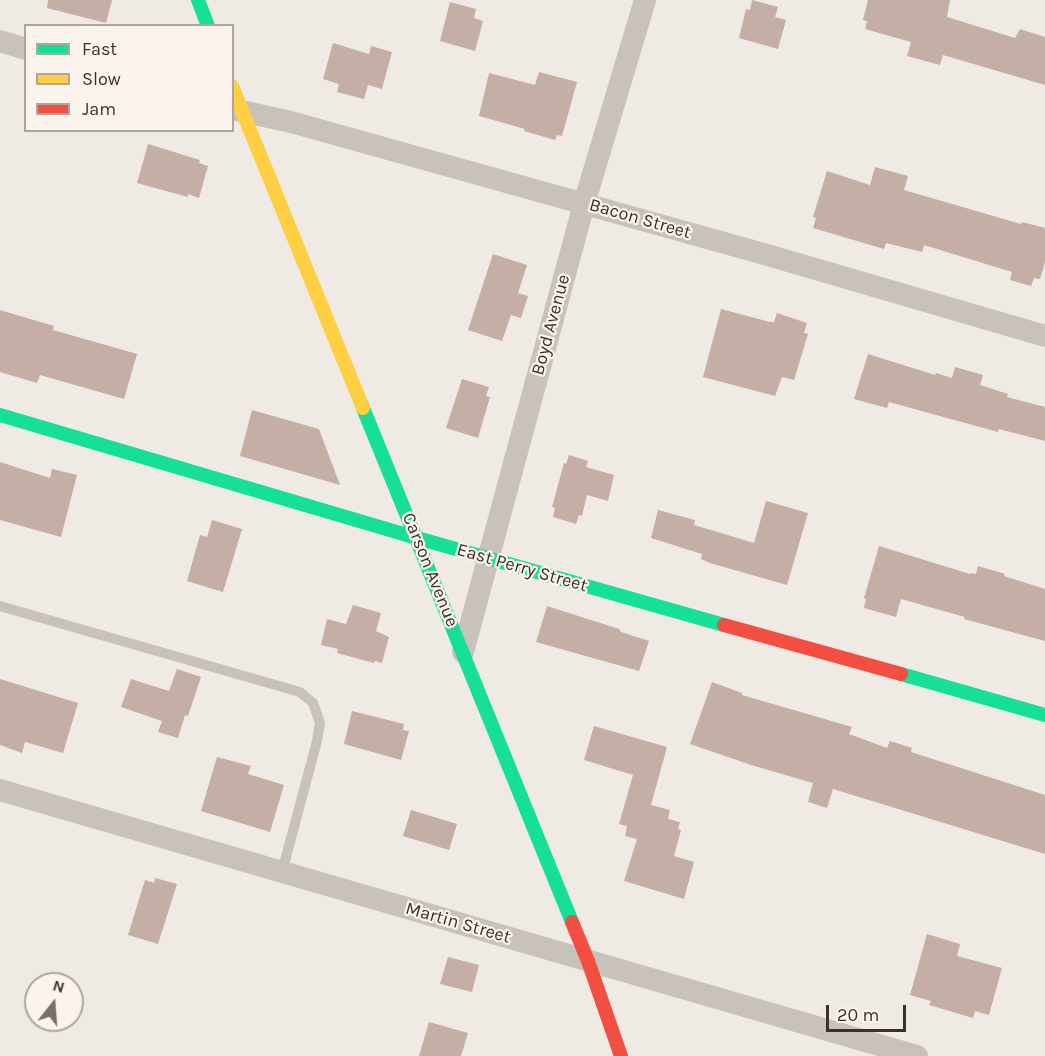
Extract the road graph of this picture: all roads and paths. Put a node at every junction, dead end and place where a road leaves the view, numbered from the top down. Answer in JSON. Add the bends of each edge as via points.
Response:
{"nodes":[{"id":1,"x":198,"y":0,"type":"edge"},
{"id":2,"x":645,"y":0,"type":"edge"},
{"id":3,"x":207,"y":24,"type":"edge"},
{"id":4,"x":0,"y":41,"type":"edge"},
{"id":5,"x":24,"y":48,"type":"edge"},
{"id":6,"x":234,"y":94,"type":"edge"},
{"id":7,"x":238,"y":111,"type":"edge"},
{"id":8,"x":584,"y":204,"type":"junction"},
{"id":9,"x":1045,"y":336,"type":"edge"},
{"id":10,"x":0,"y":415,"type":"edge"},
{"id":11,"x":417,"y":538,"type":"junction"},
{"id":12,"x":488,"y":558,"type":"junction"},
{"id":13,"x":0,"y":606,"type":"edge"},
{"id":14,"x":463,"y":652,"type":"junction"},
{"id":15,"x":1045,"y":715,"type":"edge"},
{"id":16,"x":0,"y":790,"type":"edge"},
{"id":17,"x":282,"y":872,"type":"junction"},
{"id":18,"x":588,"y":961,"type":"junction"},
{"id":19,"x":621,"y":1056,"type":"edge"},
{"id":20,"x":917,"y":1056,"type":"edge"}],
"edges":[{"from":1,"to":3,"type":"street"},
{"from":2,"to":8,"type":"street","name":"Boyd Avenue"},
{"from":4,"to":5,"type":"street"},
{"from":6,"to":7,"type":"street","name":"Carson Avenue"},
{"from":7,"to":8,"type":"street","name":"Bacon Street","via":[[291,122]]},
{"from":7,"to":11,"type":"street","name":"Carson Avenue"},
{"from":8,"to":9,"type":"street","name":"Bacon Street"},
{"from":8,"to":12,"type":"street","name":"Boyd Avenue"},
{"from":10,"to":11,"type":"street","name":"East Perry Street"},
{"from":11,"to":12,"type":"street","name":"East Perry Street"},
{"from":11,"to":14,"type":"street","name":"Carson Avenue"},
{"from":12,"to":14,"type":"street","name":"Boyd Avenue"},
{"from":12,"to":15,"type":"street","name":"East Perry Street"},
{"from":13,"to":17,"type":"lane","via":[[300,693],[313,703],[320,723],[317,741]]},
{"from":14,"to":18,"type":"street","name":"Carson Avenue"},
{"from":16,"to":17,"type":"street","name":"Martin Street"},
{"from":17,"to":18,"type":"street","name":"Martin Street"},
{"from":18,"to":19,"type":"street","name":"Carson Avenue"},
{"from":18,"to":20,"type":"street","name":"Martin Street"}]}
